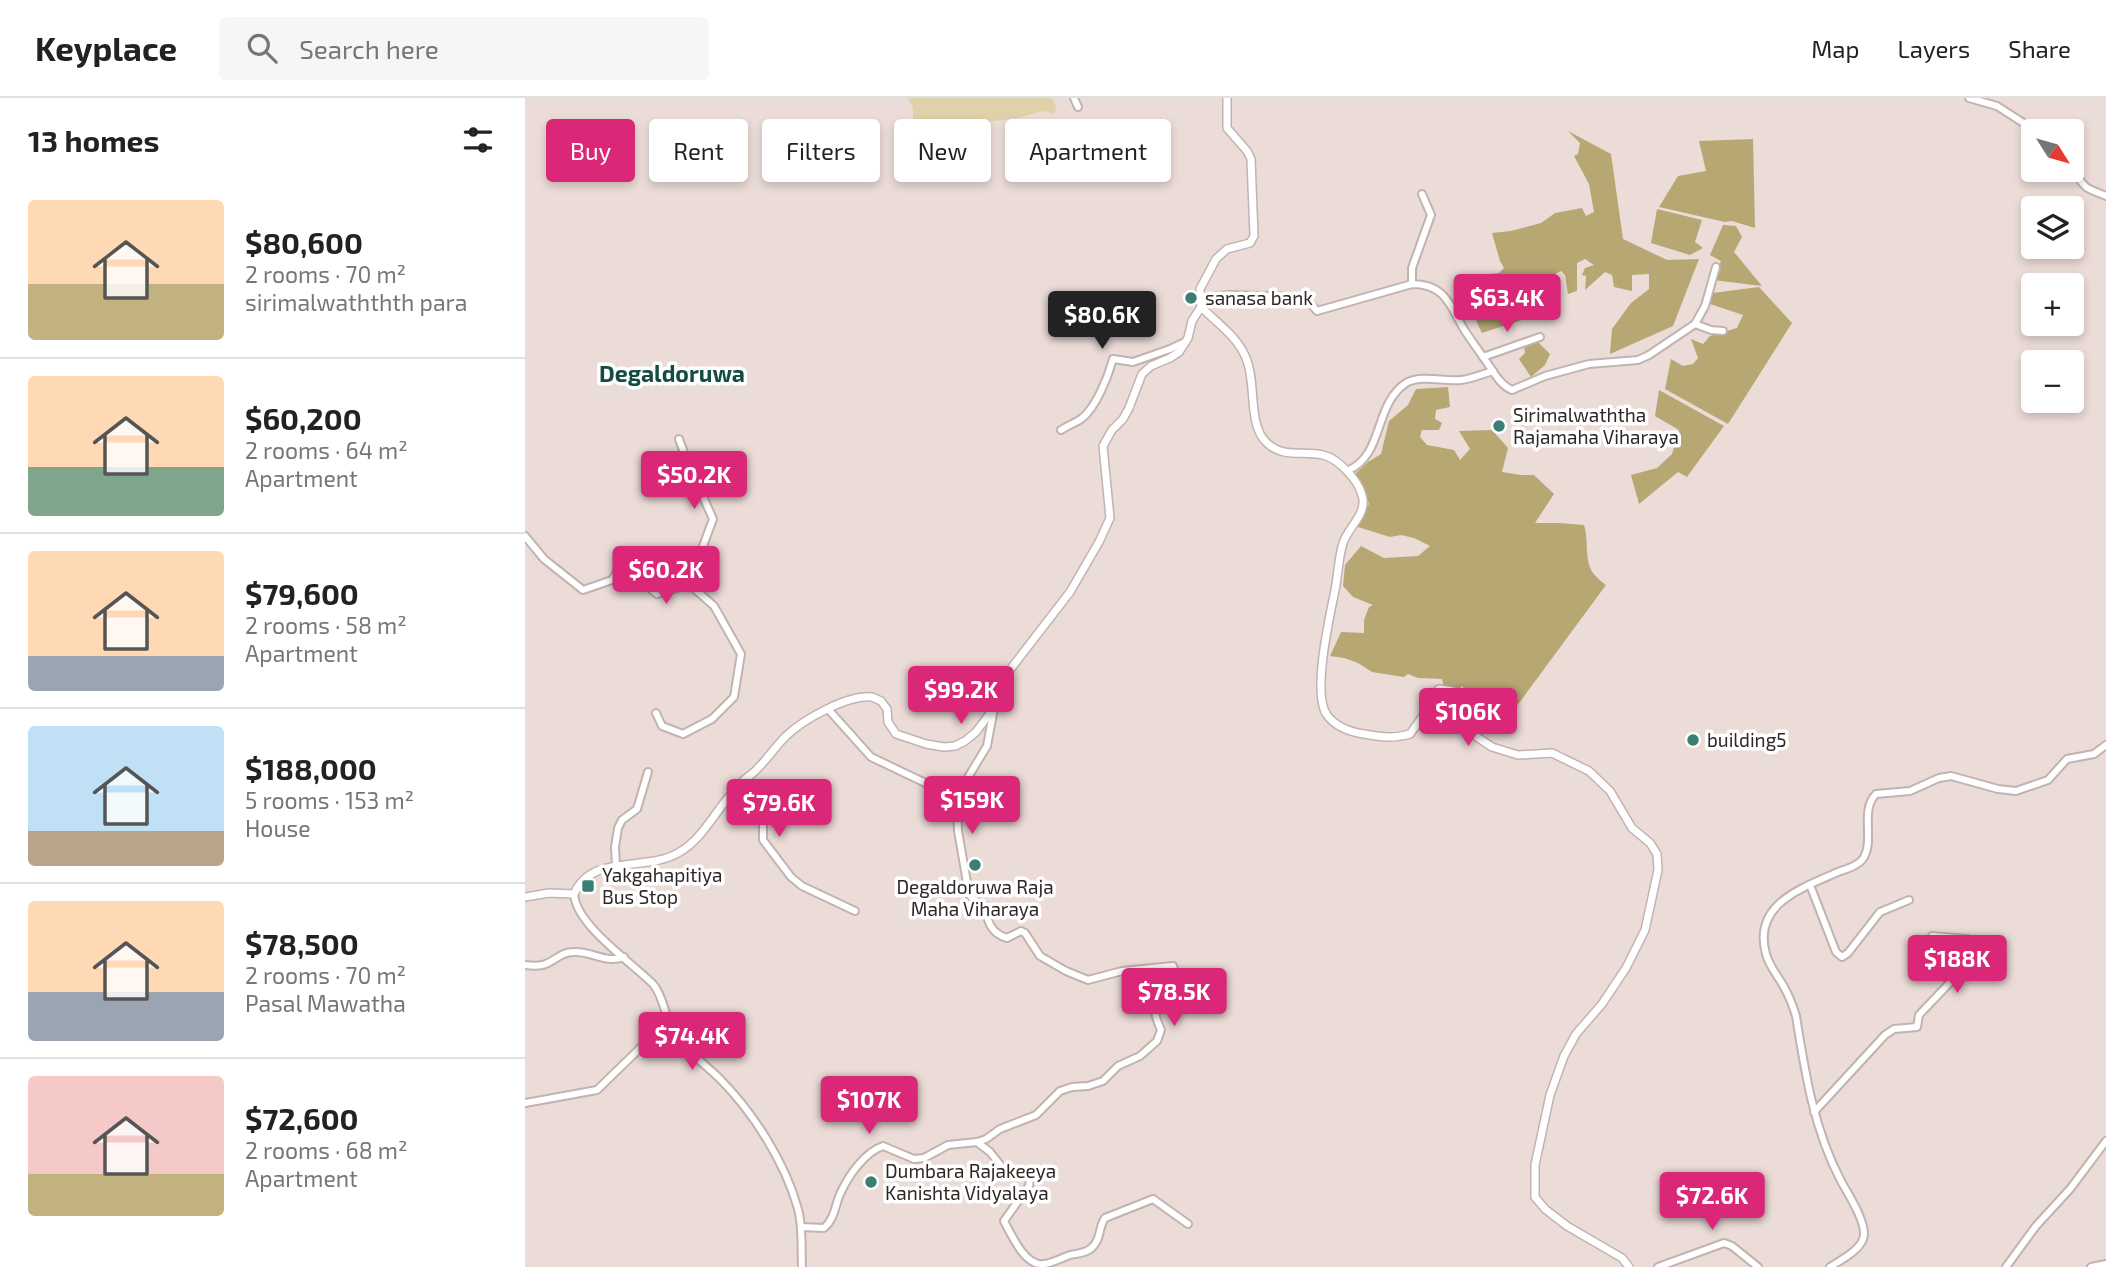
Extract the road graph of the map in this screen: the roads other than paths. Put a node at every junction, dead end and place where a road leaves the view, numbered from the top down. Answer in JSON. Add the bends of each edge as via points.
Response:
{"nodes":[{"id":1,"x":1074,"y":98,"type":"edge"},
{"id":2,"x":1227,"y":98,"type":"edge"},
{"id":3,"x":1969,"y":98,"type":"edge"},
{"id":4,"x":1078,"y":107,"type":"dead end"},
{"id":5,"x":2021,"y":121,"type":"edge"},
{"id":6,"x":2080,"y":182,"type":"edge"},
{"id":7,"x":1422,"y":194,"type":"dead end"},
{"id":8,"x":2106,"y":196,"type":"edge"},
{"id":9,"x":1716,"y":267,"type":"dead end"},
{"id":10,"x":1412,"y":284,"type":"junction"},
{"id":11,"x":1200,"y":305,"type":"junction"},
{"id":12,"x":1695,"y":324,"type":"junction"},
{"id":13,"x":1723,"y":331,"type":"dead end"},
{"id":14,"x":1540,"y":337,"type":"dead end"},
{"id":15,"x":1184,"y":344,"type":"junction"},
{"id":16,"x":1483,"y":357,"type":"junction"},
{"id":17,"x":1493,"y":371,"type":"junction"},
{"id":18,"x":1061,"y":430,"type":"dead end"},
{"id":19,"x":679,"y":439,"type":"dead end"},
{"id":20,"x":1347,"y":471,"type":"junction"},
{"id":21,"x":525,"y":536,"type":"edge"},
{"id":22,"x":689,"y":584,"type":"junction"},
{"id":23,"x":994,"y":708,"type":"junction"},
{"id":24,"x":828,"y":709,"type":"junction"},
{"id":25,"x":656,"y":713,"type":"dead end"},
{"id":26,"x":2106,"y":745,"type":"edge"},
{"id":27,"x":648,"y":772,"type":"dead end"},
{"id":28,"x":959,"y":799,"type":"junction"},
{"id":29,"x":726,"y":801,"type":"junction"},
{"id":30,"x":615,"y":866,"type":"junction"},
{"id":31,"x":1810,"y":884,"type":"junction"},
{"id":32,"x":574,"y":894,"type":"junction"},
{"id":33,"x":525,"y":897,"type":"edge"},
{"id":34,"x":1909,"y":900,"type":"dead end"},
{"id":35,"x":855,"y":911,"type":"dead end"},
{"id":36,"x":624,"y":957,"type":"junction"},
{"id":37,"x":525,"y":965,"type":"edge"},
{"id":38,"x":1945,"y":978,"type":"dead end"},
{"id":39,"x":668,"y":1021,"type":"junction"},
{"id":40,"x":525,"y":1102,"type":"edge"},
{"id":41,"x":1814,"y":1112,"type":"junction"},
{"id":42,"x":2106,"y":1141,"type":"edge"},
{"id":43,"x":977,"y":1142,"type":"junction"},
{"id":44,"x":1188,"y":1224,"type":"dead end"},
{"id":45,"x":801,"y":1227,"type":"junction"},
{"id":46,"x":2106,"y":1264,"type":"edge"},
{"id":47,"x":803,"y":1267,"type":"edge"},
{"id":48,"x":1629,"y":1267,"type":"edge"},
{"id":49,"x":1658,"y":1267,"type":"edge"},
{"id":50,"x":1758,"y":1267,"type":"edge"},
{"id":51,"x":1830,"y":1267,"type":"edge"},
{"id":52,"x":2006,"y":1267,"type":"edge"},
{"id":53,"x":2091,"y":1267,"type":"edge"}],
"edges":[{"from":1,"to":4,"type":"street"},
{"from":2,"to":11,"type":"main road","via":[[1227,128],[1251,159],[1254,236],[1249,243],[1227,249],[1216,258],[1200,289]]},
{"from":3,"to":5,"type":"street","via":[[1997,106]]},
{"from":6,"to":8,"type":"street"},
{"from":7,"to":10,"type":"street","via":[[1431,215],[1412,268]]},
{"from":9,"to":12,"type":"street"},
{"from":10,"to":11,"type":"street","via":[[1317,311],[1307,300],[1289,296],[1209,297]]},
{"from":10,"to":16,"type":"street","via":[[1436,289],[1447,298]]},
{"from":11,"to":15,"type":"main road"},
{"from":11,"to":20,"type":"main road","via":[[1245,355],[1256,418],[1265,441],[1285,453],[1327,456]]},
{"from":12,"to":13,"type":"street"},
{"from":12,"to":17,"type":"street","via":[[1638,360],[1589,364],[1512,390]]},
{"from":14,"to":16,"type":"street"},
{"from":15,"to":18,"type":"street","via":[[1133,362],[1113,359],[1091,410]]},
{"from":15,"to":23,"type":"main road","via":[[1179,352],[1142,374],[1129,408],[1103,446],[1110,517],[1070,592],[1006,675]]},
{"from":16,"to":17,"type":"street"},
{"from":17,"to":20,"type":"street","via":[[1459,380],[1408,382],[1381,417],[1372,449],[1359,466]]},
{"from":19,"to":22,"type":"street","via":[[713,519]]},
{"from":20,"to":48,"type":"main road","via":[[1362,494],[1363,505],[1343,541],[1324,640],[1325,713],[1358,734],[1391,739],[1411,734],[1439,689],[1452,691],[1460,699],[1466,723],[1492,747],[1518,755],[1552,753],[1589,771],[1610,791],[1632,828],[1657,854],[1645,930],[1626,968],[1564,1056],[1550,1095],[1535,1165],[1535,1198],[1545,1209],[1617,1254]]},
{"from":21,"to":22,"type":"street","via":[[544,559],[583,590],[612,580],[626,558],[646,587],[657,594]]},
{"from":22,"to":25,"type":"street","via":[[713,606],[741,654],[734,697],[712,719],[683,734],[662,726]]},
{"from":23,"to":24,"type":"main road","via":[[965,741],[944,747],[896,734],[887,709],[872,697]]},
{"from":23,"to":28,"type":"street","via":[[987,747]]},
{"from":24,"to":28,"type":"street","via":[[871,757]]},
{"from":24,"to":29,"type":"main road","via":[[786,736]]},
{"from":26,"to":31,"type":"street","via":[[2094,754],[2067,759],[2048,780],[2016,791],[1951,776],[1910,791],[1876,794],[1869,807],[1864,857],[1856,865]]},
{"from":27,"to":30,"type":"street","via":[[637,808],[618,828]]},
{"from":28,"to":43,"type":"street","via":[[958,831],[969,894],[984,906],[998,935],[1025,933],[1039,956],[1088,980],[1122,971],[1174,969],[1162,981],[1152,1003],[1161,1030],[1157,1041],[1140,1056],[1118,1066],[1103,1081],[1060,1091],[1035,1115]]},
{"from":29,"to":30,"type":"main road","via":[[705,831],[679,853]]},
{"from":29,"to":35,"type":"street","via":[[746,794],[757,799],[763,808],[763,840],[791,877]]},
{"from":30,"to":32,"type":"main road","via":[[589,874]]},
{"from":31,"to":34,"type":"street","via":[[1842,957],[1880,912]]},
{"from":31,"to":41,"type":"street","via":[[1774,909],[1763,935],[1768,962],[1796,1016]]},
{"from":32,"to":33,"type":"main road","via":[[549,892]]},
{"from":32,"to":36,"type":"street","via":[[580,915]]},
{"from":36,"to":37,"type":"street","via":[[615,961],[576,951],[547,965]]},
{"from":36,"to":39,"type":"street","via":[[656,987]]},
{"from":38,"to":41,"type":"street","via":[[1932,936],[1970,941],[1960,972],[1919,1015],[1917,1027],[1894,1029],[1885,1035]]},
{"from":39,"to":40,"type":"street","via":[[597,1090]]},
{"from":39,"to":45,"type":"street","via":[[692,1055],[748,1110],[787,1176]]},
{"from":41,"to":51,"type":"street","via":[[1864,1230],[1859,1246]]},
{"from":42,"to":52,"type":"street"},
{"from":43,"to":44,"type":"street","via":[[1002,1167],[1030,1179],[1004,1222],[1019,1249],[1037,1264],[1086,1252],[1095,1244],[1105,1218],[1153,1199]]},
{"from":43,"to":45,"type":"street","via":[[948,1145],[914,1159],[883,1146],[875,1148],[841,1192],[830,1223],[824,1228]]},
{"from":45,"to":47,"type":"street"},
{"from":46,"to":53,"type":"street"},
{"from":49,"to":50,"type":"street","via":[[1724,1243]]}]}
